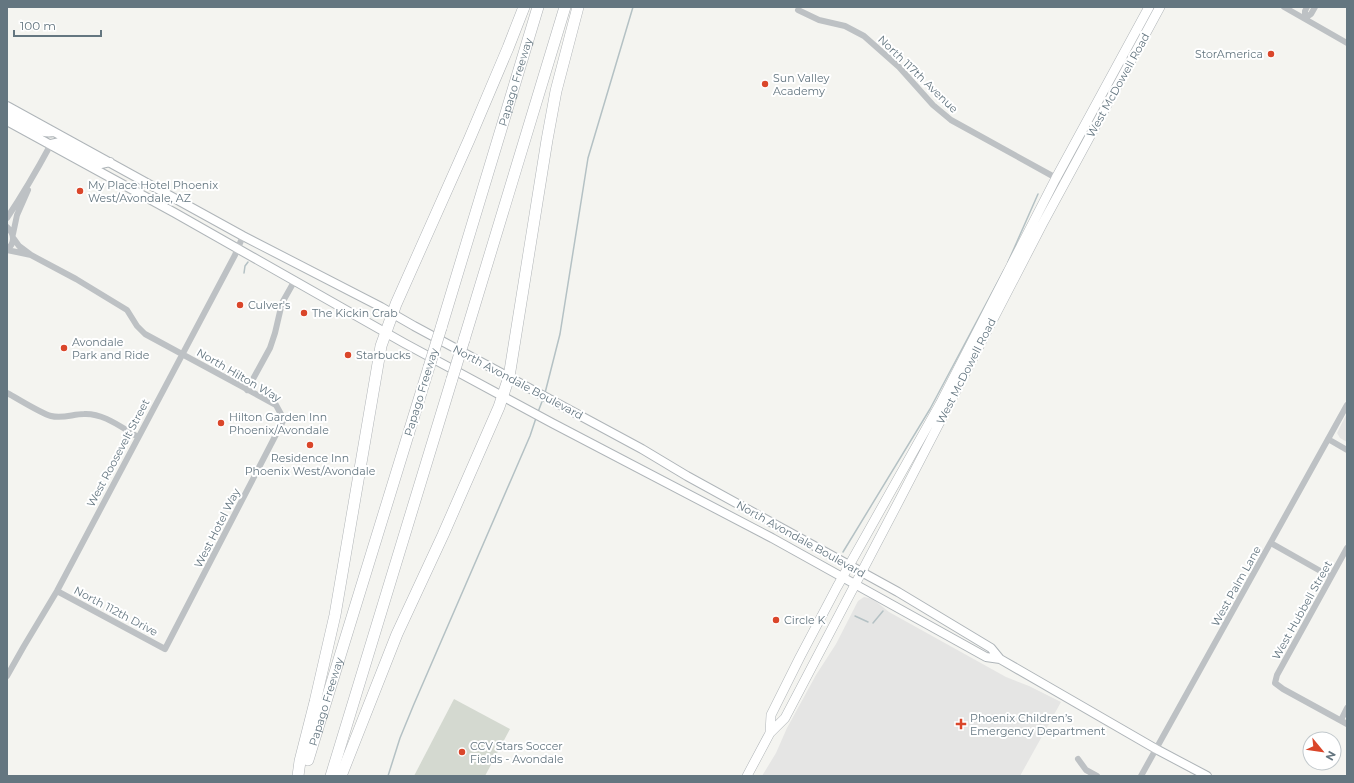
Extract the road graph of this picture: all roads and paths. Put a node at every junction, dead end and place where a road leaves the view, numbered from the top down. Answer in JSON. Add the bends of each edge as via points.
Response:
{"nodes":[{"id":1,"x":524,"y":7,"type":"edge"},
{"id":2,"x":538,"y":7,"type":"edge"},
{"id":3,"x":565,"y":7,"type":"edge"},
{"id":4,"x":578,"y":7,"type":"edge"},
{"id":5,"x":1149,"y":7,"type":"edge"},
{"id":6,"x":1160,"y":7,"type":"edge"},
{"id":7,"x":1284,"y":7,"type":"edge"},
{"id":8,"x":1307,"y":7,"type":"edge"},
{"id":9,"x":1315,"y":7,"type":"edge"},
{"id":10,"x":798,"y":10,"type":"dead end"},
{"id":11,"x":1305,"y":18,"type":"junction"},
{"id":12,"x":1347,"y":43,"type":"edge"},
{"id":13,"x":7,"y":106,"type":"edge"},
{"id":14,"x":7,"y":114,"type":"edge"},
{"id":15,"x":7,"y":121,"type":"edge"},
{"id":16,"x":55,"y":132,"type":"junction"},
{"id":17,"x":50,"y":144,"type":"junction"},
{"id":18,"x":110,"y":162,"type":"junction"},
{"id":19,"x":1061,"y":180,"type":"junction"},
{"id":20,"x":28,"y":186,"type":"junction"},
{"id":21,"x":7,"y":218,"type":"edge"},
{"id":22,"x":7,"y":227,"type":"edge"},
{"id":23,"x":243,"y":236,"type":"junction"},
{"id":24,"x":13,"y":237,"type":"junction"},
{"id":25,"x":237,"y":248,"type":"junction"},
{"id":26,"x":7,"y":250,"type":"edge"},
{"id":27,"x":31,"y":255,"type":"junction"},
{"id":28,"x":295,"y":280,"type":"junction"},
{"id":29,"x":393,"y":314,"type":"junction"},
{"id":30,"x":386,"y":333,"type":"junction"},
{"id":31,"x":182,"y":354,"type":"junction"},
{"id":32,"x":509,"y":377,"type":"junction"},
{"id":33,"x":247,"y":390,"type":"junction"},
{"id":34,"x":7,"y":393,"type":"edge"},
{"id":35,"x":502,"y":396,"type":"junction"},
{"id":36,"x":1347,"y":404,"type":"edge"},
{"id":37,"x":282,"y":416,"type":"joint"},
{"id":38,"x":138,"y":437,"type":"junction"},
{"id":39,"x":1328,"y":439,"type":"junction"},
{"id":40,"x":1347,"y":450,"type":"edge"},
{"id":41,"x":704,"y":485,"type":"junction"},
{"id":42,"x":695,"y":498,"type":"junction"},
{"id":43,"x":1271,"y":543,"type":"junction"},
{"id":44,"x":1347,"y":548,"type":"edge"},
{"id":45,"x":850,"y":565,"type":"junction"},
{"id":46,"x":862,"y":572,"type":"junction"},
{"id":47,"x":1331,"y":577,"type":"junction"},
{"id":48,"x":843,"y":578,"type":"junction"},
{"id":49,"x":855,"y":585,"type":"junction"},
{"id":50,"x":57,"y":591,"type":"junction"},
{"id":51,"x":165,"y":649,"type":"joint"},
{"id":52,"x":1000,"y":659,"type":"junction"},
{"id":53,"x":7,"y":676,"type":"edge"},
{"id":54,"x":1347,"y":708,"type":"edge"},
{"id":55,"x":1341,"y":720,"type":"junction"},
{"id":56,"x":1347,"y":724,"type":"edge"},
{"id":57,"x":770,"y":733,"type":"junction"},
{"id":58,"x":1156,"y":749,"type":"junction"},
{"id":59,"x":1078,"y":759,"type":"dead end"},
{"id":60,"x":298,"y":776,"type":"edge"},
{"id":61,"x":302,"y":776,"type":"edge"},
{"id":62,"x":331,"y":776,"type":"edge"},
{"id":63,"x":341,"y":776,"type":"edge"},
{"id":64,"x":747,"y":776,"type":"edge"},
{"id":65,"x":1097,"y":776,"type":"edge"},
{"id":66,"x":1141,"y":776,"type":"edge"},
{"id":67,"x":1207,"y":776,"type":"edge"}],
"edges":[{"from":1,"to":29,"type":"highway"},
{"from":2,"to":61,"type":"highway","name":"Papago Freeway","bridge":true},
{"from":3,"to":62,"type":"highway","bridge":true},
{"from":4,"to":32,"type":"highway","via":[[556,91]]},
{"from":5,"to":19,"type":"main road","name":"West McDowell Road"},
{"from":6,"to":19,"type":"main road","name":"West McDowell Road"},
{"from":7,"to":11,"type":"street"},
{"from":8,"to":11,"type":"street"},
{"from":9,"to":11,"type":"street"},
{"from":10,"to":19,"type":"street","name":"North 117th Avenue","via":[[819,20],[845,26],[864,36],[899,67],[933,105],[951,120]]},
{"from":11,"to":12,"type":"street"},
{"from":13,"to":16,"type":"main road","name":"North Avondale Boulevard"},
{"from":14,"to":16,"type":"main road","via":[[42,132]]},
{"from":15,"to":17,"type":"main road","name":"North Avondale Boulevard"},
{"from":16,"to":18,"type":"main road","name":"North Avondale Boulevard"},
{"from":17,"to":18,"type":"main road","via":[[60,142],[101,164]]},
{"from":17,"to":20,"type":"street"},
{"from":17,"to":25,"type":"main road","name":"North Avondale Boulevard"},
{"from":18,"to":23,"type":"main road","name":"North Avondale Boulevard"},
{"from":19,"to":45,"type":"main road","name":"West McDowell Road"},
{"from":19,"to":46,"type":"main road","name":"West McDowell Road","via":[[1039,230]]},
{"from":20,"to":21,"type":"street"},
{"from":20,"to":24,"type":"street","via":[[28,192],[17,215]]},
{"from":22,"to":24,"type":"street"},
{"from":23,"to":25,"type":"street","name":"West Roosevelt Street"},
{"from":23,"to":29,"type":"main road","name":"North Avondale Boulevard"},
{"from":24,"to":26,"type":"street","via":[[12,245]]},
{"from":24,"to":27,"type":"street","via":[[19,246]]},
{"from":25,"to":28,"type":"main road","name":"North Avondale Boulevard"},
{"from":25,"to":31,"type":"street","name":"West Roosevelt Street"},
{"from":26,"to":27,"type":"street"},
{"from":27,"to":31,"type":"street","name":"North Hilton Way","via":[[128,310],[145,334]]},
{"from":28,"to":30,"type":"main road","name":"North Avondale Boulevard"},
{"from":28,"to":33,"type":"street","via":[[282,303],[270,348]]},
{"from":29,"to":30,"type":"highway"},
{"from":29,"to":32,"type":"main road","name":"North Avondale Boulevard"},
{"from":30,"to":35,"type":"main road","name":"North Avondale Boulevard"},
{"from":30,"to":60,"type":"highway","via":[[381,346],[335,614]]},
{"from":31,"to":33,"type":"street","name":"North Hilton Way"},
{"from":31,"to":38,"type":"street","name":"West Roosevelt Street"},
{"from":32,"to":35,"type":"highway"},
{"from":32,"to":41,"type":"main road","name":"North Avondale Boulevard"},
{"from":33,"to":37,"type":"street","name":"North Hilton Way","via":[[276,405]]},
{"from":34,"to":38,"type":"street","via":[[49,416],[91,414],[104,418]]},
{"from":35,"to":42,"type":"main road","name":"North Avondale Boulevard"},
{"from":35,"to":63,"type":"highway","via":[[443,535],[394,641]]},
{"from":36,"to":39,"type":"street","name":"West Palm Lane"},
{"from":37,"to":51,"type":"street","name":"West Hotel Way","via":[[281,426]]},
{"from":38,"to":50,"type":"street","name":"West Roosevelt Street"},
{"from":39,"to":40,"type":"street"},
{"from":39,"to":43,"type":"street","name":"West Palm Lane"},
{"from":41,"to":42,"type":"main road"},
{"from":41,"to":45,"type":"main road","name":"North Avondale Boulevard"},
{"from":42,"to":48,"type":"main road","name":"North Avondale Boulevard"},
{"from":43,"to":47,"type":"street"},
{"from":43,"to":58,"type":"street","name":"West Palm Lane"},
{"from":44,"to":47,"type":"street","name":"West Hubbell Street"},
{"from":45,"to":46,"type":"main road","name":"North Avondale Boulevard"},
{"from":45,"to":48,"type":"main road","name":"West McDowell Road"},
{"from":46,"to":49,"type":"main road","name":"West McDowell Road"},
{"from":46,"to":52,"type":"main road","name":"North Avondale Boulevard","via":[[991,648]]},
{"from":47,"to":55,"type":"street","name":"West Hubbell Street","via":[[1275,683]]},
{"from":48,"to":49,"type":"main road","name":"North Avondale Boulevard"},
{"from":48,"to":57,"type":"main road","name":"West McDowell Road","via":[[771,715]]},
{"from":49,"to":52,"type":"main road","name":"North Avondale Boulevard","via":[[986,657]]},
{"from":49,"to":57,"type":"main road","name":"West McDowell Road","via":[[785,718]]},
{"from":50,"to":51,"type":"street","name":"North 112th Drive"},
{"from":50,"to":53,"type":"street","name":"West Roosevelt Street"},
{"from":52,"to":58,"type":"main road","name":"North Avondale Boulevard"},
{"from":54,"to":55,"type":"street"},
{"from":55,"to":56,"type":"street"},
{"from":57,"to":64,"type":"main road","name":"West McDowell Road"},
{"from":58,"to":66,"type":"street","name":"West Palm Lane"},
{"from":58,"to":67,"type":"main road","name":"North Avondale Boulevard"},
{"from":59,"to":65,"type":"street","via":[[1086,770]]}]}
